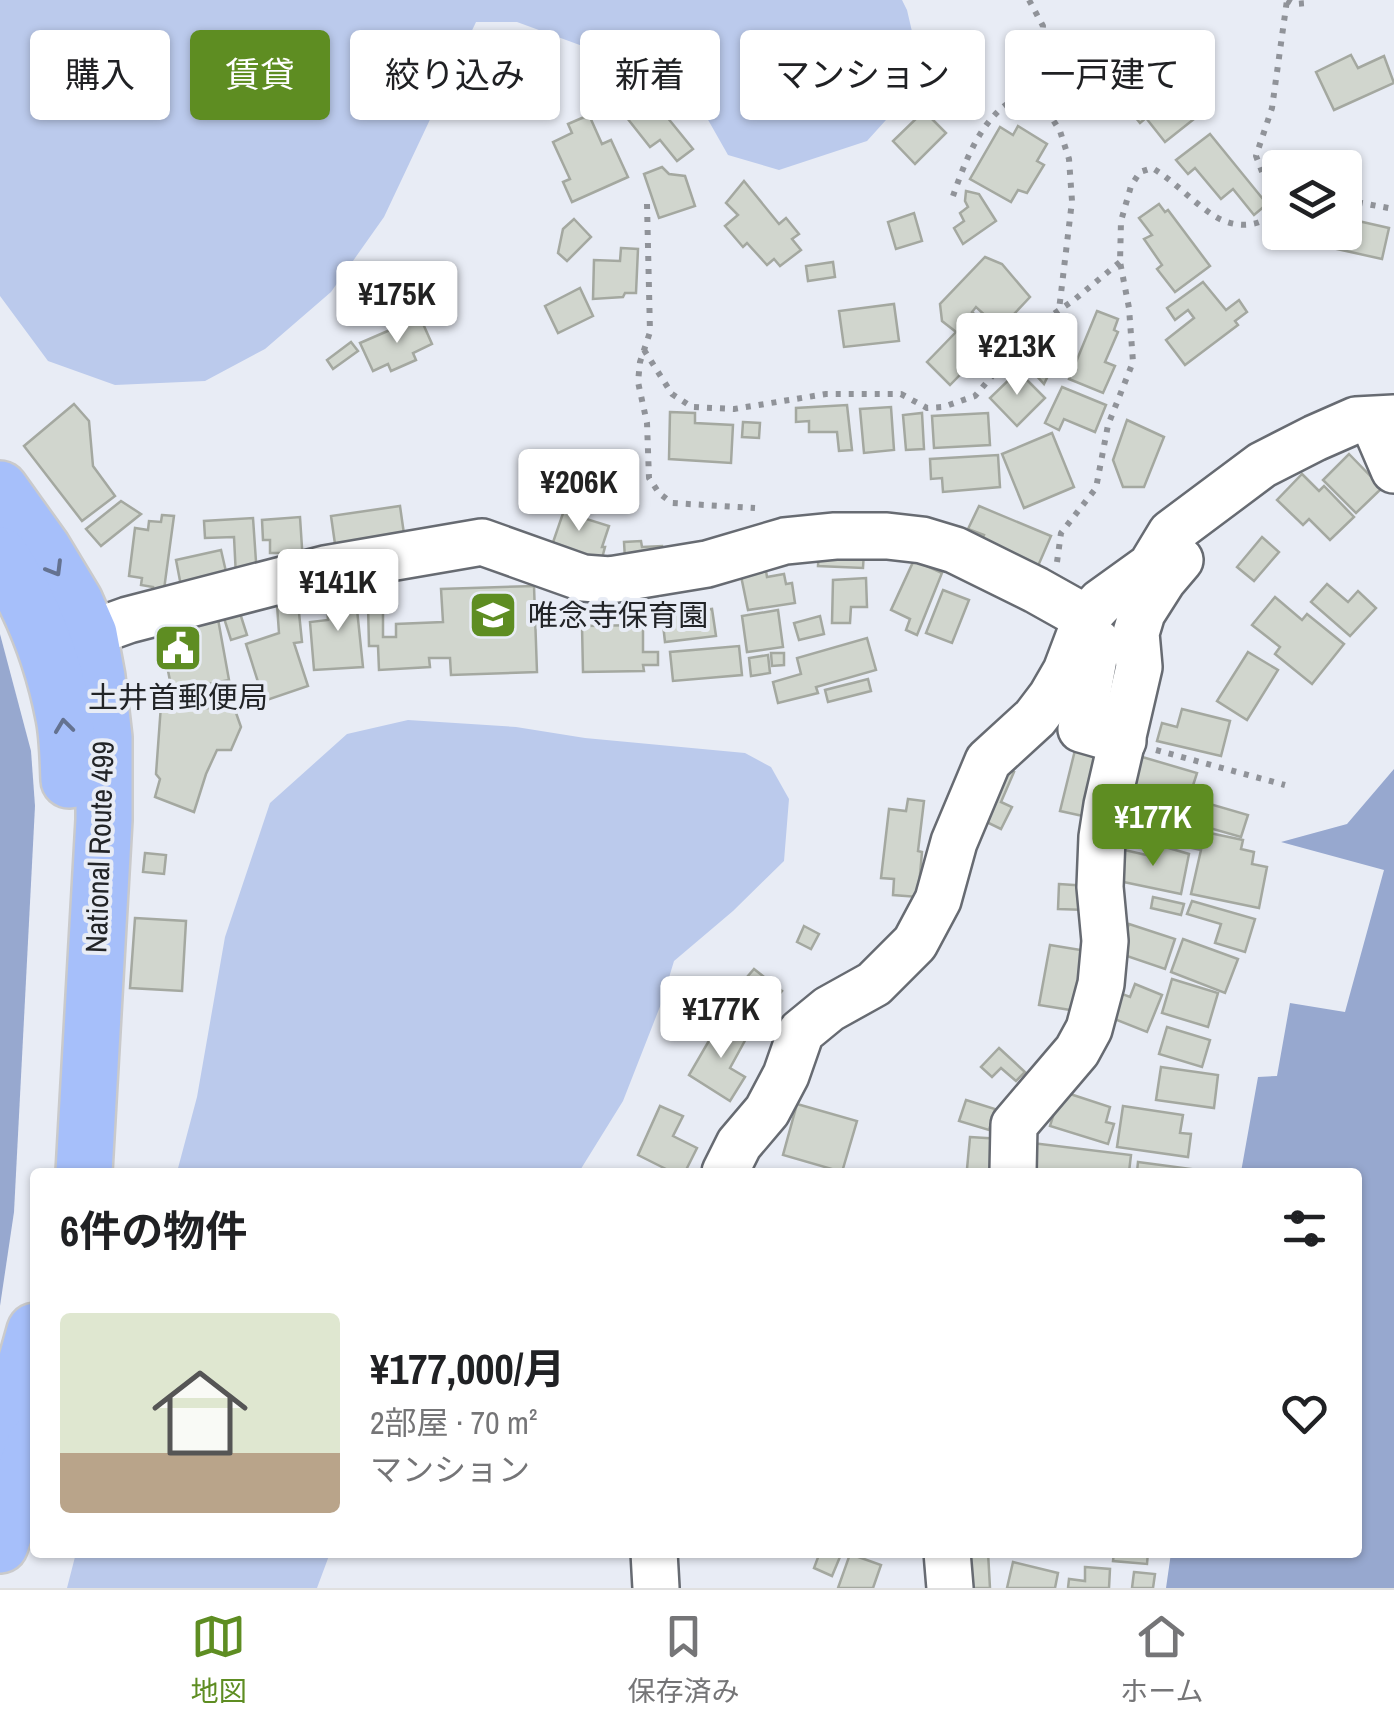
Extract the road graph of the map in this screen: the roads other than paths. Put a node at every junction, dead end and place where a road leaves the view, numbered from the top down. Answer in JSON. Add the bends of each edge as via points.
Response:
{"nodes":[{"id":1,"x":1383,"y":419,"type":"edge"},
{"id":2,"x":1314,"y":438,"type":"junction"},
{"id":3,"x":1394,"y":470,"type":"edge"},
{"id":4,"x":0,"y":488,"type":"edge"},
{"id":5,"x":0,"y":555,"type":"edge"},
{"id":6,"x":1080,"y":606,"type":"junction"},
{"id":7,"x":89,"y":634,"type":"junction"},
{"id":8,"x":1123,"y":741,"type":"junction"},
{"id":9,"x":52,"y":1168,"type":"edge"},
{"id":10,"x":84,"y":1168,"type":"edge"},
{"id":11,"x":726,"y":1168,"type":"edge"},
{"id":12,"x":1014,"y":1168,"type":"edge"},
{"id":13,"x":30,"y":1349,"type":"edge"},
{"id":14,"x":0,"y":1455,"type":"edge"},
{"id":15,"x":30,"y":1458,"type":"edge"},
{"id":16,"x":0,"y":1545,"type":"edge"},
{"id":17,"x":654,"y":1558,"type":"edge"},
{"id":18,"x":948,"y":1558,"type":"edge"},
{"id":19,"x":656,"y":1588,"type":"edge"},
{"id":20,"x":950,"y":1588,"type":"edge"}],
"edges":[{"from":1,"to":2,"type":"street","via":[[1356,420]]},
{"from":1,"to":3,"type":"street"},
{"from":2,"to":6,"type":"street","via":[[1262,465],[1170,533],[1151,566]]},
{"from":2,"to":8,"type":"street","via":[[1187,551],[1142,613]]},
{"from":4,"to":7,"type":"highway","name":"National Route 499","one_way":true},
{"from":9,"to":5,"type":"highway","name":"National Route 499","one_way":true,"via":[[70,845],[65,718],[43,641]]},
{"from":6,"to":7,"type":"street","via":[[954,550],[887,536],[785,541],[706,564],[610,580],[583,578],[482,542],[325,570]]},
{"from":6,"to":8,"type":"street","via":[[1106,614],[1081,729]]},
{"from":6,"to":11,"type":"street","via":[[1066,671],[1035,718],[988,761],[938,900],[914,943],[874,984],[801,1032],[768,1111]]},
{"from":7,"to":10,"type":"highway","name":"National Route 499","via":[[104,738],[104,820]]},
{"from":8,"to":12,"type":"street","via":[[1102,837],[1101,984],[1077,1051],[1014,1125]]},
{"from":13,"to":14,"type":"highway"},
{"from":15,"to":16,"type":"highway"},
{"from":17,"to":19,"type":"street"},
{"from":18,"to":20,"type":"street"}]}
